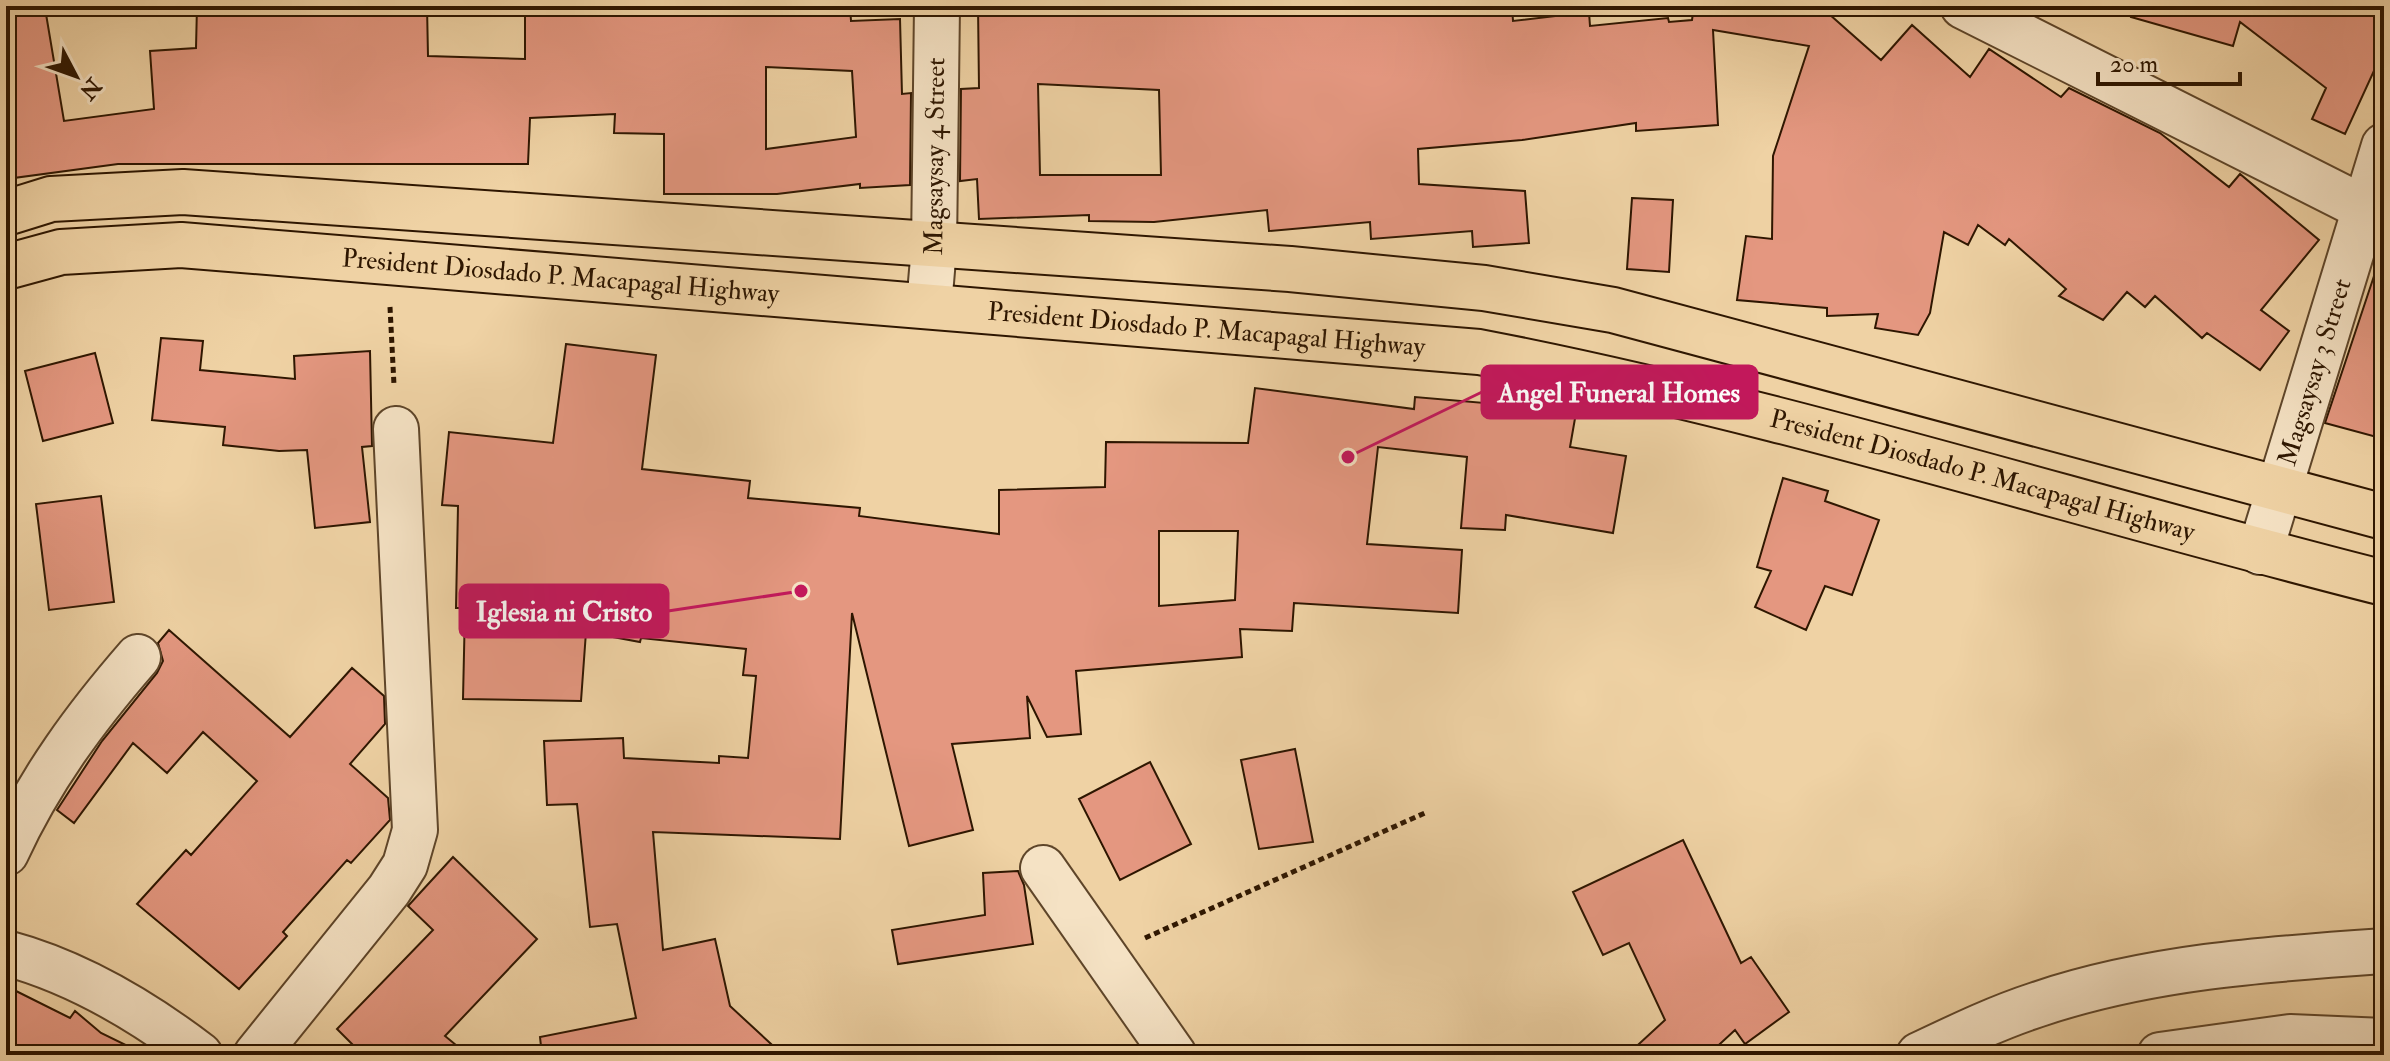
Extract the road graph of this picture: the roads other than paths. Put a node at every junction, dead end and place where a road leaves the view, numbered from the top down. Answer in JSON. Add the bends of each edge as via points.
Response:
{"nodes":[{"id":1,"x":937,"y":6,"type":"edge"},
{"id":2,"x":1963,"y":6,"type":"edge"},
{"id":3,"x":2384,"y":146,"type":"edge"},
{"id":4,"x":6,"y":213,"type":"edge"},
{"id":5,"x":2374,"y":213,"type":"edge"},
{"id":6,"x":934,"y":247,"type":"junction"},
{"id":7,"x":6,"y":267,"type":"edge"},
{"id":8,"x":929,"y":306,"type":"junction"},
{"id":9,"x":396,"y":429,"type":"road end"},
{"id":10,"x":2280,"y":492,"type":"junction"},
{"id":11,"x":2384,"y":517,"type":"edge"},
{"id":12,"x":2260,"y":552,"type":"junction"},
{"id":13,"x":2384,"y":583,"type":"edge"},
{"id":14,"x":138,"y":657,"type":"dead end"},
{"id":15,"x":6,"y":853,"type":"edge"},
{"id":16,"x":1043,"y":868,"type":"dead end"},
{"id":17,"x":2384,"y":951,"type":"edge"},
{"id":18,"x":6,"y":953,"type":"edge"},
{"id":19,"x":2384,"y":1041,"type":"edge"},
{"id":20,"x":200,"y":1055,"type":"edge"},
{"id":21,"x":256,"y":1055,"type":"edge"},
{"id":22,"x":1174,"y":1055,"type":"edge"},
{"id":23,"x":1919,"y":1055,"type":"edge"},
{"id":24,"x":2160,"y":1055,"type":"edge"}],
"edges":[{"from":1,"to":6,"type":"street","name":"Magsaysay 4 Street"},
{"from":2,"to":5,"type":"street"},
{"from":3,"to":5,"type":"street","name":"Magsaysay 3 Street"},
{"from":4,"to":6,"type":"main road","via":[[51,199],[183,192]]},
{"from":5,"to":10,"type":"street","name":"Magsaysay 3 Street"},
{"from":6,"to":8,"type":"street","name":"Magsaysay 4 Street"},
{"from":6,"to":10,"type":"main road","via":[[1290,269],[1484,288],[1613,310]]},
{"from":7,"to":8,"type":"main road","name":"President Diosdado P. Macapagal Highway","via":[[61,252],[181,245]]},
{"from":8,"to":12,"type":"main road","name":"President Diosdado P. Macapagal Highway","via":[[1479,352],[1770,419]]},
{"from":9,"to":21,"type":"street","via":[[415,830],[405,865],[389,890]]},
{"from":10,"to":11,"type":"main road"},
{"from":10,"to":12,"type":"street","name":"Magsaysay 3 Street"},
{"from":12,"to":13,"type":"main road","name":"President Diosdado P. Macapagal Highway"},
{"from":14,"to":15,"type":"street","via":[[50,768]]},
{"from":16,"to":22,"type":"street"},
{"from":17,"to":23,"type":"street","via":[[2273,959],[2110,984],[1995,1019]]},
{"from":18,"to":20,"type":"street","via":[[43,963],[114,997]]},
{"from":19,"to":24,"type":"street","via":[[2290,1037]]}]}
